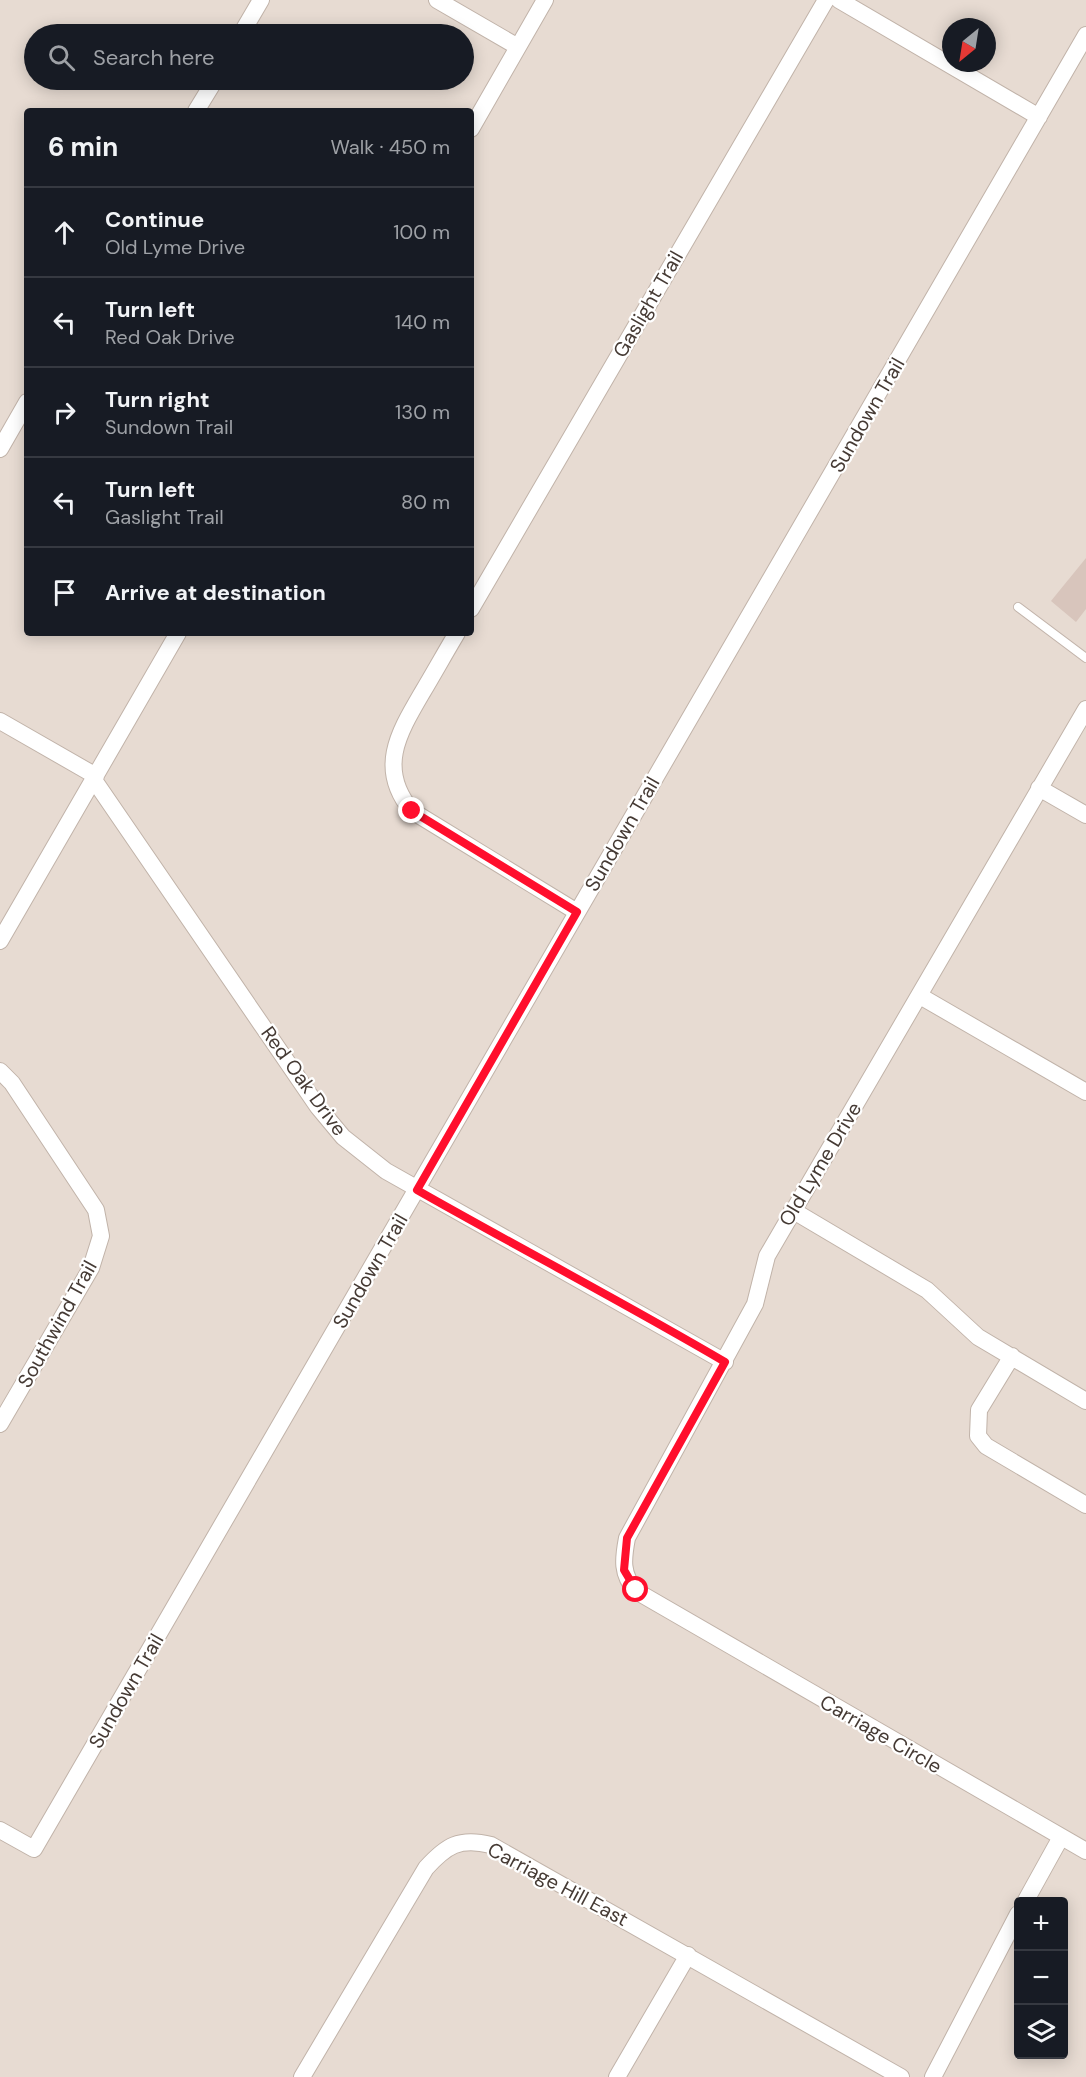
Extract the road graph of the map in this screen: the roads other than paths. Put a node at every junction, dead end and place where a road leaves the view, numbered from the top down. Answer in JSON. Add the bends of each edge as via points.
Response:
{"nodes":[{"id":1,"x":261,"y":0,"type":"edge"},
{"id":2,"x":437,"y":0,"type":"edge"},
{"id":3,"x":545,"y":0,"type":"edge"},
{"id":4,"x":826,"y":0,"type":"edge"},
{"id":5,"x":838,"y":0,"type":"edge"},
{"id":6,"x":247,"y":24,"type":"edge"},
{"id":7,"x":1086,"y":35,"type":"edge"},
{"id":8,"x":518,"y":47,"type":"junction"},
{"id":9,"x":209,"y":90,"type":"edge"},
{"id":10,"x":198,"y":108,"type":"edge"},
{"id":11,"x":1039,"y":117,"type":"junction"},
{"id":12,"x":474,"y":124,"type":"edge"},
{"id":13,"x":24,"y":407,"type":"edge"},
{"id":14,"x":0,"y":449,"type":"edge"},
{"id":15,"x":474,"y":604,"type":"edge"},
{"id":16,"x":1018,"y":607,"type":"dead end"},
{"id":17,"x":176,"y":636,"type":"edge"},
{"id":18,"x":455,"y":636,"type":"edge"},
{"id":19,"x":1086,"y":658,"type":"edge"},
{"id":20,"x":1086,"y":709,"type":"edge"},
{"id":21,"x":0,"y":722,"type":"edge"},
{"id":22,"x":95,"y":778,"type":"junction"},
{"id":23,"x":1039,"y":788,"type":"junction"},
{"id":24,"x":1086,"y":815,"type":"edge"},
{"id":25,"x":577,"y":912,"type":"junction"},
{"id":26,"x":0,"y":941,"type":"edge"},
{"id":27,"x":920,"y":996,"type":"junction"},
{"id":28,"x":0,"y":1071,"type":"edge"},
{"id":29,"x":1086,"y":1092,"type":"edge"},
{"id":30,"x":417,"y":1190,"type":"junction"},
{"id":31,"x":792,"y":1210,"type":"junction"},
{"id":32,"x":1011,"y":1356,"type":"junction"},
{"id":33,"x":725,"y":1362,"type":"junction"},
{"id":34,"x":1086,"y":1401,"type":"edge"},
{"id":35,"x":0,"y":1424,"type":"edge"},
{"id":36,"x":1086,"y":1505,"type":"edge"},
{"id":37,"x":677,"y":1615,"type":"joint"},
{"id":38,"x":0,"y":1830,"type":"edge"},
{"id":39,"x":1061,"y":1837,"type":"junction"},
{"id":40,"x":1086,"y":1851,"type":"edge"},
{"id":41,"x":1028,"y":1897,"type":"edge"},
{"id":42,"x":1014,"y":1921,"type":"edge"},
{"id":43,"x":688,"y":1955,"type":"junction"},
{"id":44,"x":302,"y":2077,"type":"edge"},
{"id":45,"x":617,"y":2077,"type":"edge"},
{"id":46,"x":902,"y":2077,"type":"edge"},
{"id":47,"x":933,"y":2077,"type":"edge"}],
"edges":[{"from":1,"to":6,"type":"street"},
{"from":2,"to":8,"type":"street"},
{"from":3,"to":8,"type":"street"},
{"from":4,"to":15,"type":"street","name":"Gaslight Trail"},
{"from":5,"to":11,"type":"street"},
{"from":7,"to":11,"type":"street","name":"Sundown Trail"},
{"from":8,"to":12,"type":"street"},
{"from":9,"to":10,"type":"street"},
{"from":11,"to":25,"type":"street","name":"Sundown Trail"},
{"from":13,"to":14,"type":"street"},
{"from":16,"to":19,"type":"lane"},
{"from":17,"to":22,"type":"street"},
{"from":18,"to":25,"type":"street","via":[[401,730],[393,766],[395,783],[402,798],[424,820]]},
{"from":20,"to":23,"type":"street","name":"Old Lyme Drive"},
{"from":21,"to":22,"type":"street","name":"Red Oak Drive"},
{"from":22,"to":26,"type":"street"},
{"from":22,"to":30,"type":"street","name":"Red Oak Drive","via":[[318,1107],[363,1154]]},
{"from":23,"to":24,"type":"street"},
{"from":23,"to":27,"type":"street","name":"Old Lyme Drive"},
{"from":25,"to":30,"type":"street","name":"Sundown Trail"},
{"from":27,"to":29,"type":"street"},
{"from":27,"to":31,"type":"street","name":"Old Lyme Drive"},
{"from":28,"to":35,"type":"street","name":"Southwind Trail","via":[[12,1083],[96,1210],[101,1236],[91,1268]]},
{"from":30,"to":33,"type":"street","name":"Red Oak Drive"},
{"from":30,"to":38,"type":"street","name":"Sundown Trail","via":[[34,1849]]},
{"from":31,"to":32,"type":"street","via":[[927,1290],[978,1337]]},
{"from":31,"to":33,"type":"street","name":"Old Lyme Drive","via":[[767,1256],[755,1304]]},
{"from":32,"to":34,"type":"street"},
{"from":32,"to":36,"type":"street","via":[[979,1410],[978,1436],[986,1446]]},
{"from":33,"to":37,"type":"street","name":"Old Lyme Drive","via":[[627,1538],[624,1570],[628,1582]]},
{"from":37,"to":39,"type":"street","name":"Carriage Circle"},
{"from":39,"to":40,"type":"street","name":"Carriage Circle"},
{"from":39,"to":41,"type":"street"},
{"from":42,"to":47,"type":"street"},
{"from":43,"to":44,"type":"street","name":"Carriage Hill East","via":[[491,1845],[464,1842],[448,1846],[426,1868]]},
{"from":43,"to":45,"type":"street"},
{"from":43,"to":46,"type":"street","name":"Carriage Hill East"}]}
